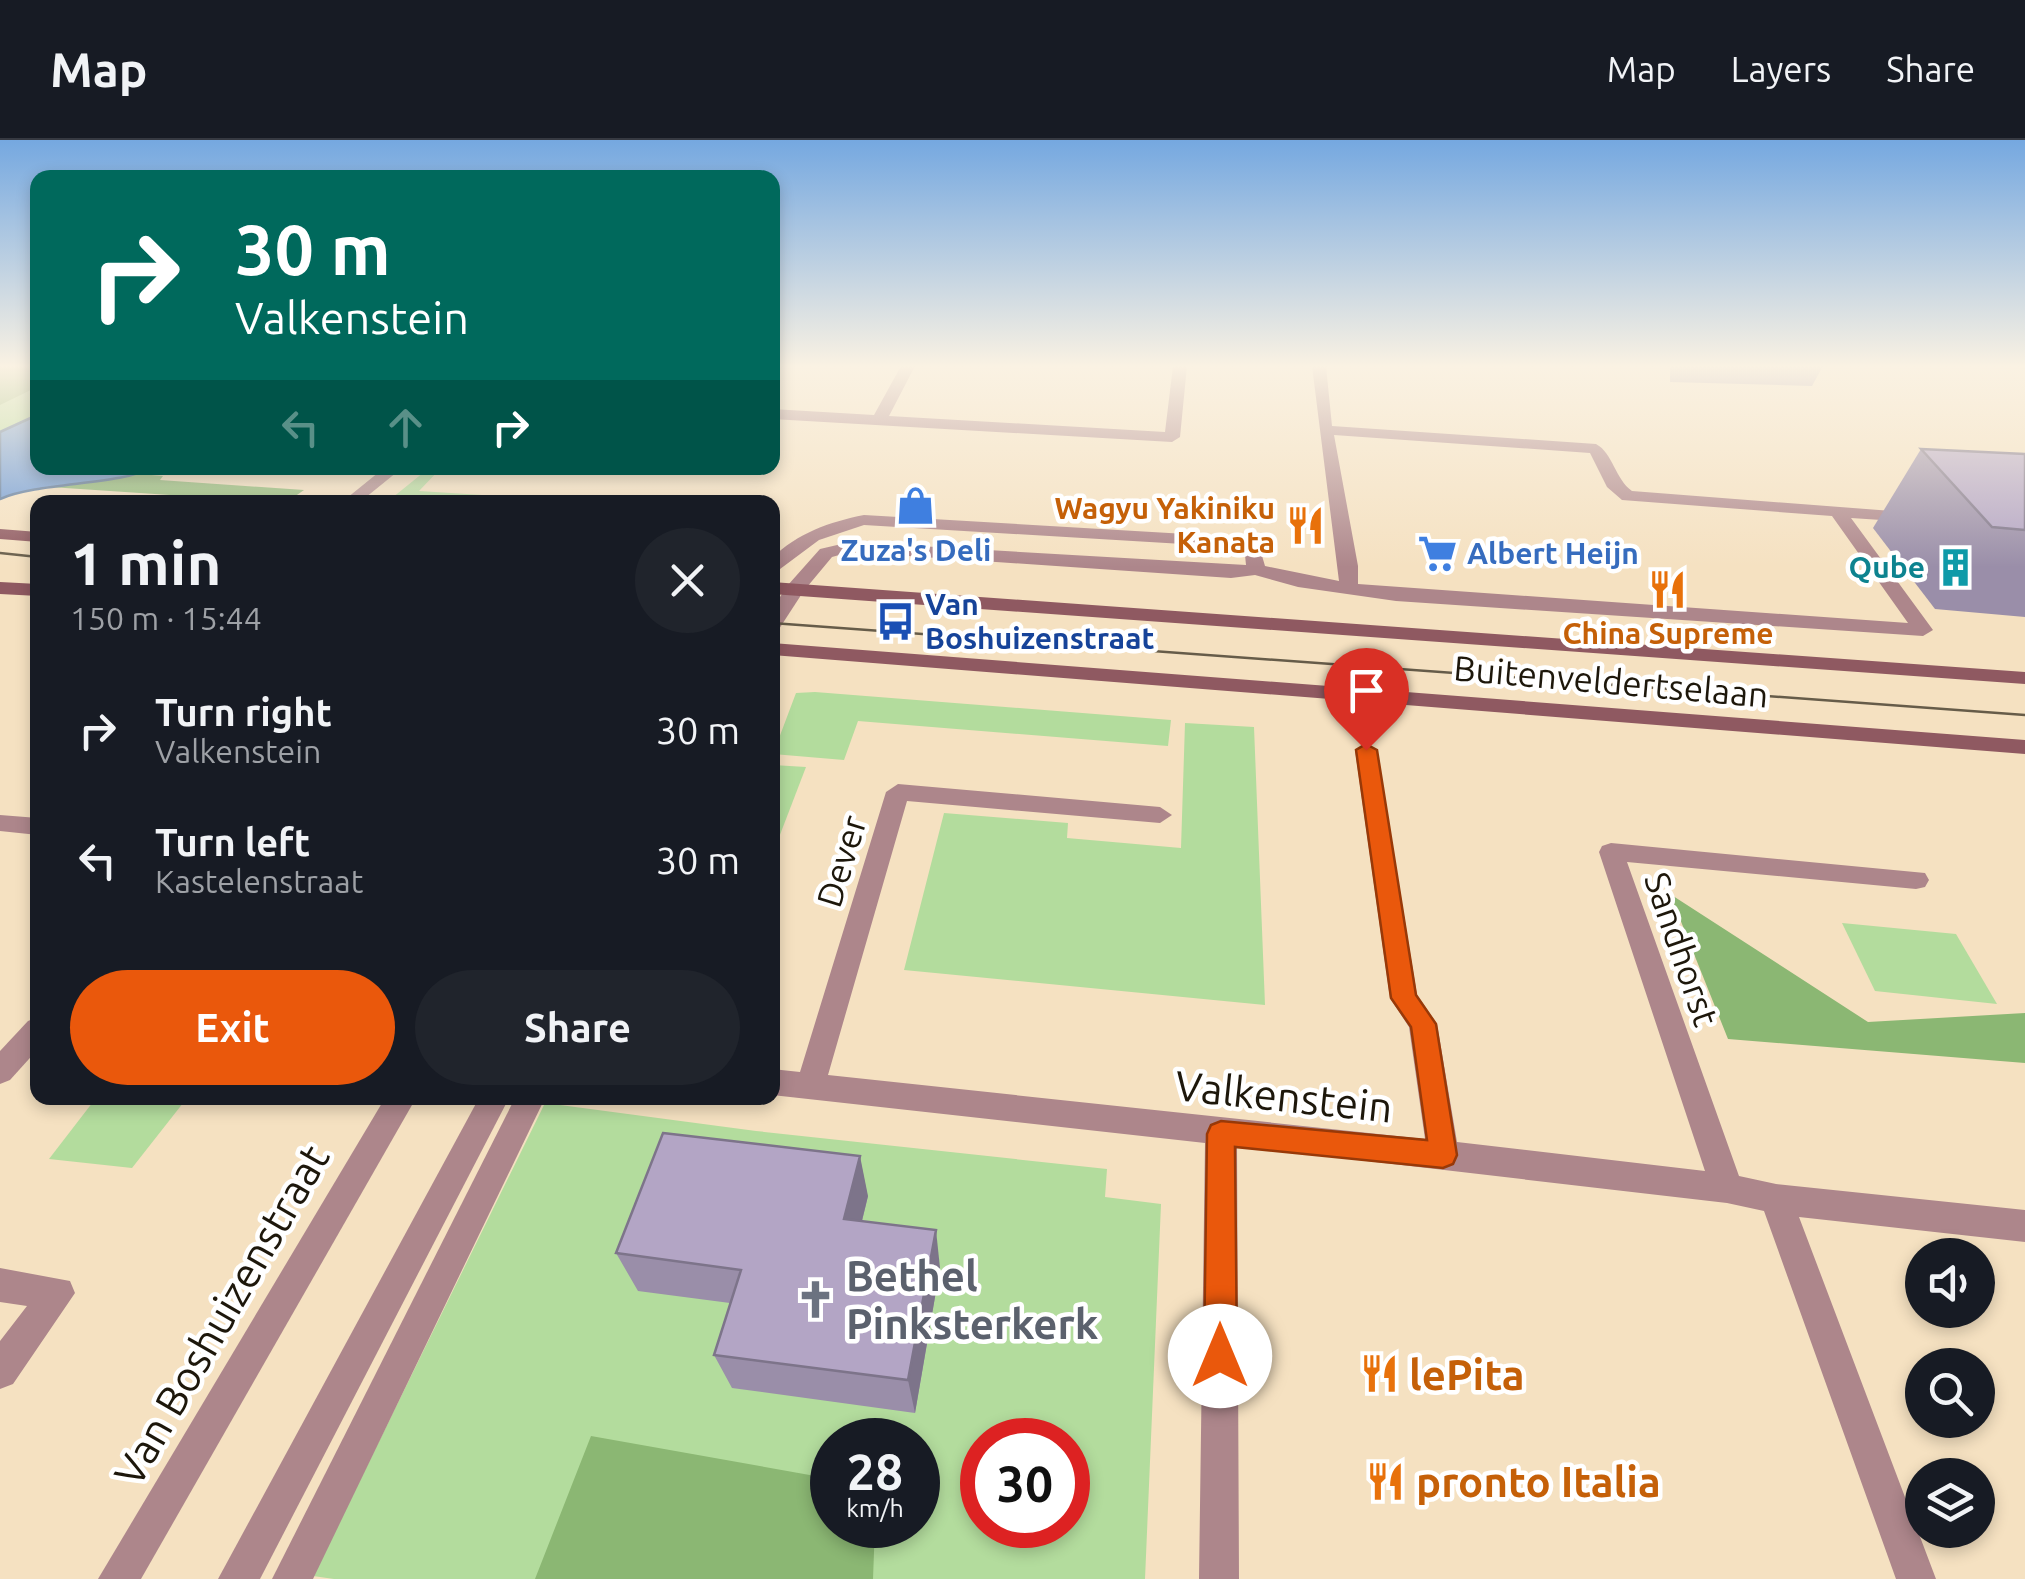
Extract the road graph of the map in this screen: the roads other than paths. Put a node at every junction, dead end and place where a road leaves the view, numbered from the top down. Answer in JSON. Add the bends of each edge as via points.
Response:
{"nodes":[{"id":1,"x":1106,"y":433,"type":"edge"},
{"id":2,"x":1172,"y":433,"type":"edge"},
{"id":3,"x":1326,"y":433,"type":"edge"},
{"id":4,"x":1370,"y":433,"type":"edge"},
{"id":5,"x":385,"y":475,"type":"edge"},
{"id":6,"x":359,"y":495,"type":"edge"},
{"id":7,"x":1836,"y":511,"type":"junction"},
{"id":8,"x":1928,"y":518,"type":"edge"},
{"id":9,"x":915,"y":522,"type":"junction"},
{"id":10,"x":0,"y":534,"type":"edge"},
{"id":11,"x":30,"y":536,"type":"edge"},
{"id":12,"x":903,"y":551,"type":"junction"},
{"id":13,"x":780,"y":562,"type":"edge"},
{"id":14,"x":1256,"y":568,"type":"junction"},
{"id":15,"x":0,"y":588,"type":"edge"},
{"id":16,"x":780,"y":588,"type":"edge"},
{"id":17,"x":1348,"y":588,"type":"junction"},
{"id":18,"x":795,"y":589,"type":"junction"},
{"id":19,"x":30,"y":590,"type":"edge"},
{"id":20,"x":780,"y":612,"type":"edge"},
{"id":21,"x":780,"y":650,"type":"edge"},
{"id":22,"x":2025,"y":678,"type":"edge"},
{"id":23,"x":2025,"y":747,"type":"edge"},
{"id":24,"x":1366,"y":750,"type":"dead end"},
{"id":25,"x":1160,"y":815,"type":"dead end"},
{"id":26,"x":0,"y":824,"type":"edge"},
{"id":27,"x":30,"y":826,"type":"edge"},
{"id":28,"x":1916,"y":880,"type":"dead end"},
{"id":29,"x":30,"y":1038,"type":"edge"},
{"id":30,"x":0,"y":1071,"type":"edge"},
{"id":31,"x":780,"y":1083,"type":"edge"},
{"id":32,"x":810,"y":1087,"type":"junction"},
{"id":33,"x":397,"y":1105,"type":"edge"},
{"id":34,"x":490,"y":1105,"type":"edge"},
{"id":35,"x":527,"y":1105,"type":"edge"},
{"id":36,"x":1221,"y":1134,"type":"junction"},
{"id":37,"x":1443,"y":1155,"type":"junction"},
{"id":38,"x":1727,"y":1188,"type":"junction"},
{"id":39,"x":1776,"y":1199,"type":"junction"},
{"id":40,"x":2025,"y":1226,"type":"edge"},
{"id":41,"x":0,"y":1284,"type":"edge"},
{"id":42,"x":0,"y":1371,"type":"edge"},
{"id":43,"x":118,"y":1579,"type":"edge"},
{"id":44,"x":238,"y":1579,"type":"edge"},
{"id":45,"x":292,"y":1579,"type":"edge"},
{"id":46,"x":1219,"y":1579,"type":"edge"},
{"id":47,"x":1916,"y":1579,"type":"edge"}],
"edges":[{"from":1,"to":2,"type":"street"},
{"from":3,"to":17,"type":"street"},
{"from":4,"to":7,"type":"street","via":[[1596,449],[1614,488],[1628,496]]},
{"from":5,"to":6,"type":"street"},
{"from":7,"to":8,"type":"street"},
{"from":7,"to":17,"type":"street","name":"Buitenveldertselaan","via":[[1923,630]]},
{"from":9,"to":12,"type":"street"},
{"from":9,"to":13,"type":"street","name":"Buitenveldertselaan","via":[[840,524]]},
{"from":9,"to":14,"type":"street","name":"Buitenveldertselaan","via":[[1236,542],[1254,554]]},
{"from":10,"to":11,"type":"main road"},
{"from":12,"to":14,"type":"street","name":"Buitenveldertselaan","via":[[1232,572]]},
{"from":12,"to":18,"type":"street","name":"Buitenveldertselaan","via":[[835,550],[817,560]]},
{"from":14,"to":17,"type":"street","name":"Buitenveldertselaan"},
{"from":15,"to":19,"type":"main road"},
{"from":16,"to":18,"type":"main road","name":"Buitenveldertselaan"},
{"from":18,"to":20,"type":"street"},
{"from":18,"to":22,"type":"main road","name":"Buitenveldertselaan"},
{"from":21,"to":23,"type":"main road","name":"Buitenveldertselaan"},
{"from":24,"to":37,"type":"street","via":[[1404,998],[1423,1024]]},
{"from":25,"to":32,"type":"street","name":"Dever","via":[[898,792]]},
{"from":26,"to":27,"type":"street"},
{"from":28,"to":38,"type":"street","name":"Sandhorst","via":[[1611,852]]},
{"from":29,"to":30,"type":"street"},
{"from":31,"to":32,"type":"street","name":"Valkenstein"},
{"from":32,"to":36,"type":"street","name":"Valkenstein"},
{"from":33,"to":43,"type":"street","name":"Van Boshuizenstraat"},
{"from":34,"to":44,"type":"street"},
{"from":35,"to":45,"type":"street"},
{"from":36,"to":37,"type":"street","name":"Valkenstein"},
{"from":36,"to":46,"type":"street"},
{"from":37,"to":38,"type":"street","name":"Valkenstein"},
{"from":38,"to":39,"type":"street","name":"Valkenstein"},
{"from":39,"to":40,"type":"street","name":"Valkenstein"},
{"from":39,"to":47,"type":"street"},
{"from":41,"to":42,"type":"street","via":[[58,1292]]}]}
